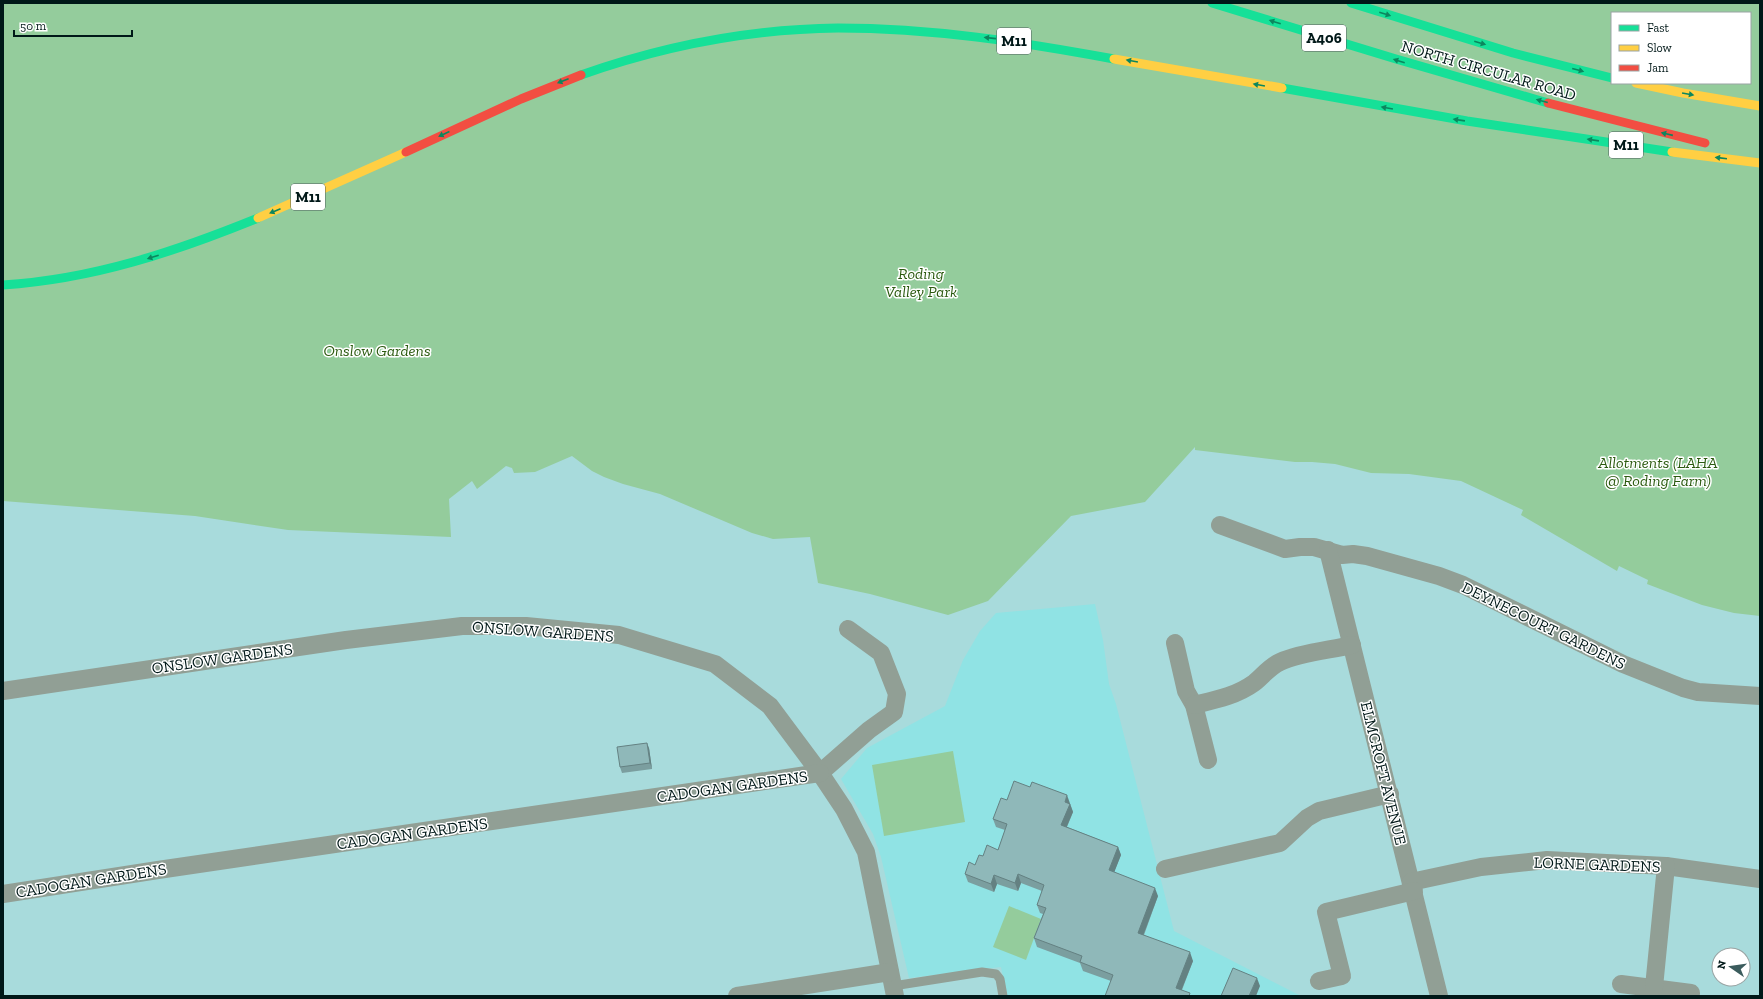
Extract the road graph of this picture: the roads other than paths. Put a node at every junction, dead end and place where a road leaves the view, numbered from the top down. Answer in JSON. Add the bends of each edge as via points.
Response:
{"nodes":[{"id":1,"x":1212,"y":3,"type":"edge"},
{"id":2,"x":1351,"y":3,"type":"edge"},
{"id":3,"x":1611,"y":78,"type":"edge"},
{"id":4,"x":1641,"y":84,"type":"edge"},
{"id":5,"x":1760,"y":106,"type":"edge"},
{"id":6,"x":1717,"y":146,"type":"dead end"},
{"id":7,"x":1738,"y":151,"type":"dead end"},
{"id":8,"x":1760,"y":156,"type":"edge"},
{"id":9,"x":1760,"y":163,"type":"edge"},
{"id":10,"x":3,"y":285,"type":"edge"},
{"id":11,"x":1220,"y":525,"type":"dead end"},
{"id":12,"x":1328,"y":550,"type":"junction"},
{"id":13,"x":848,"y":629,"type":"dead end"},
{"id":14,"x":1175,"y":643,"type":"dead end"},
{"id":15,"x":1352,"y":645,"type":"junction"},
{"id":16,"x":3,"y":691,"type":"edge"},
{"id":17,"x":1760,"y":696,"type":"edge"},
{"id":18,"x":1194,"y":705,"type":"junction"},
{"id":19,"x":1208,"y":760,"type":"dead end"},
{"id":20,"x":820,"y":773,"type":"junction"},
{"id":21,"x":1390,"y":794,"type":"junction"},
{"id":22,"x":1666,"y":866,"type":"junction"},
{"id":23,"x":1165,"y":869,"type":"dead end"},
{"id":24,"x":1760,"y":879,"type":"edge"},
{"id":25,"x":1412,"y":887,"type":"junction"},
{"id":26,"x":3,"y":894,"type":"edge"},
{"id":27,"x":1319,"y":981,"type":"dead end"},
{"id":28,"x":892,"y":984,"type":"edge"},
{"id":29,"x":1621,"y":984,"type":"dead end"},
{"id":30,"x":1654,"y":987,"type":"junction"},
{"id":31,"x":1691,"y":993,"type":"dead end"},
{"id":32,"x":737,"y":996,"type":"edge"},
{"id":33,"x":1003,"y":996,"type":"edge"},
{"id":34,"x":1439,"y":996,"type":"edge"}],
"edges":[{"from":6,"to":1,"type":"highway","name":"NORTH CIRCULAR ROAD","number":"A406","one_way":true,"via":[[1503,91]]},
{"from":2,"to":3,"type":"highway","name":"NORTH CIRCULAR ROAD","number":"A406","one_way":true,"via":[[1513,53]]},
{"from":4,"to":5,"type":"highway","one_way":true},
{"from":7,"to":8,"type":"highway"},
{"from":9,"to":10,"type":"highway","number":"M11","one_way":true,"via":[[1426,115],[992,38],[919,31],[794,30],[656,52],[599,67],[489,113],[300,201],[182,248],[90,274]]},
{"from":11,"to":12,"type":"street","name":"DEYNECOURT GARDENS","via":[[1285,549],[1314,547]]},
{"from":12,"to":15,"type":"street","name":"ELMCROFT AVENUE"},
{"from":12,"to":17,"type":"street","name":"DEYNECOURT GARDENS","via":[[1342,556],[1367,556],[1463,585],[1623,664],[1683,688],[1698,692]]},
{"from":13,"to":20,"type":"street","via":[[881,653],[897,694],[894,712],[869,730]]},
{"from":14,"to":18,"type":"street","via":[[1186,691]]},
{"from":15,"to":18,"type":"street","via":[[1281,662],[1242,691]]},
{"from":15,"to":21,"type":"street","name":"ELMCROFT AVENUE"},
{"from":16,"to":20,"type":"street","name":"ONSLOW GARDENS","via":[[346,640],[462,626],[526,626],[605,633],[666,648],[715,664],[770,706]]},
{"from":18,"to":19,"type":"street"},
{"from":20,"to":26,"type":"street","name":"CADOGAN GARDENS"},
{"from":20,"to":28,"type":"street","name":"ONSLOW GARDENS","via":[[844,809],[866,852]]},
{"from":21,"to":23,"type":"street","via":[[1319,811],[1307,818],[1280,843]]},
{"from":21,"to":25,"type":"street","name":"ELMCROFT AVENUE"},
{"from":22,"to":24,"type":"street","name":"LORNE GARDENS"},
{"from":22,"to":25,"type":"street","name":"LORNE GARDENS","via":[[1548,860],[1481,867]]},
{"from":22,"to":30,"type":"street"},
{"from":25,"to":27,"type":"street","name":"LORNE GARDENS","via":[[1326,912],[1342,976]]},
{"from":25,"to":34,"type":"street","name":"ELMCROFT AVENUE"},
{"from":28,"to":32,"type":"street"},
{"from":28,"to":33,"type":"lane","via":[[982,972],[996,974],[1000,979]]},
{"from":29,"to":30,"type":"street"},
{"from":30,"to":31,"type":"street"}]}
